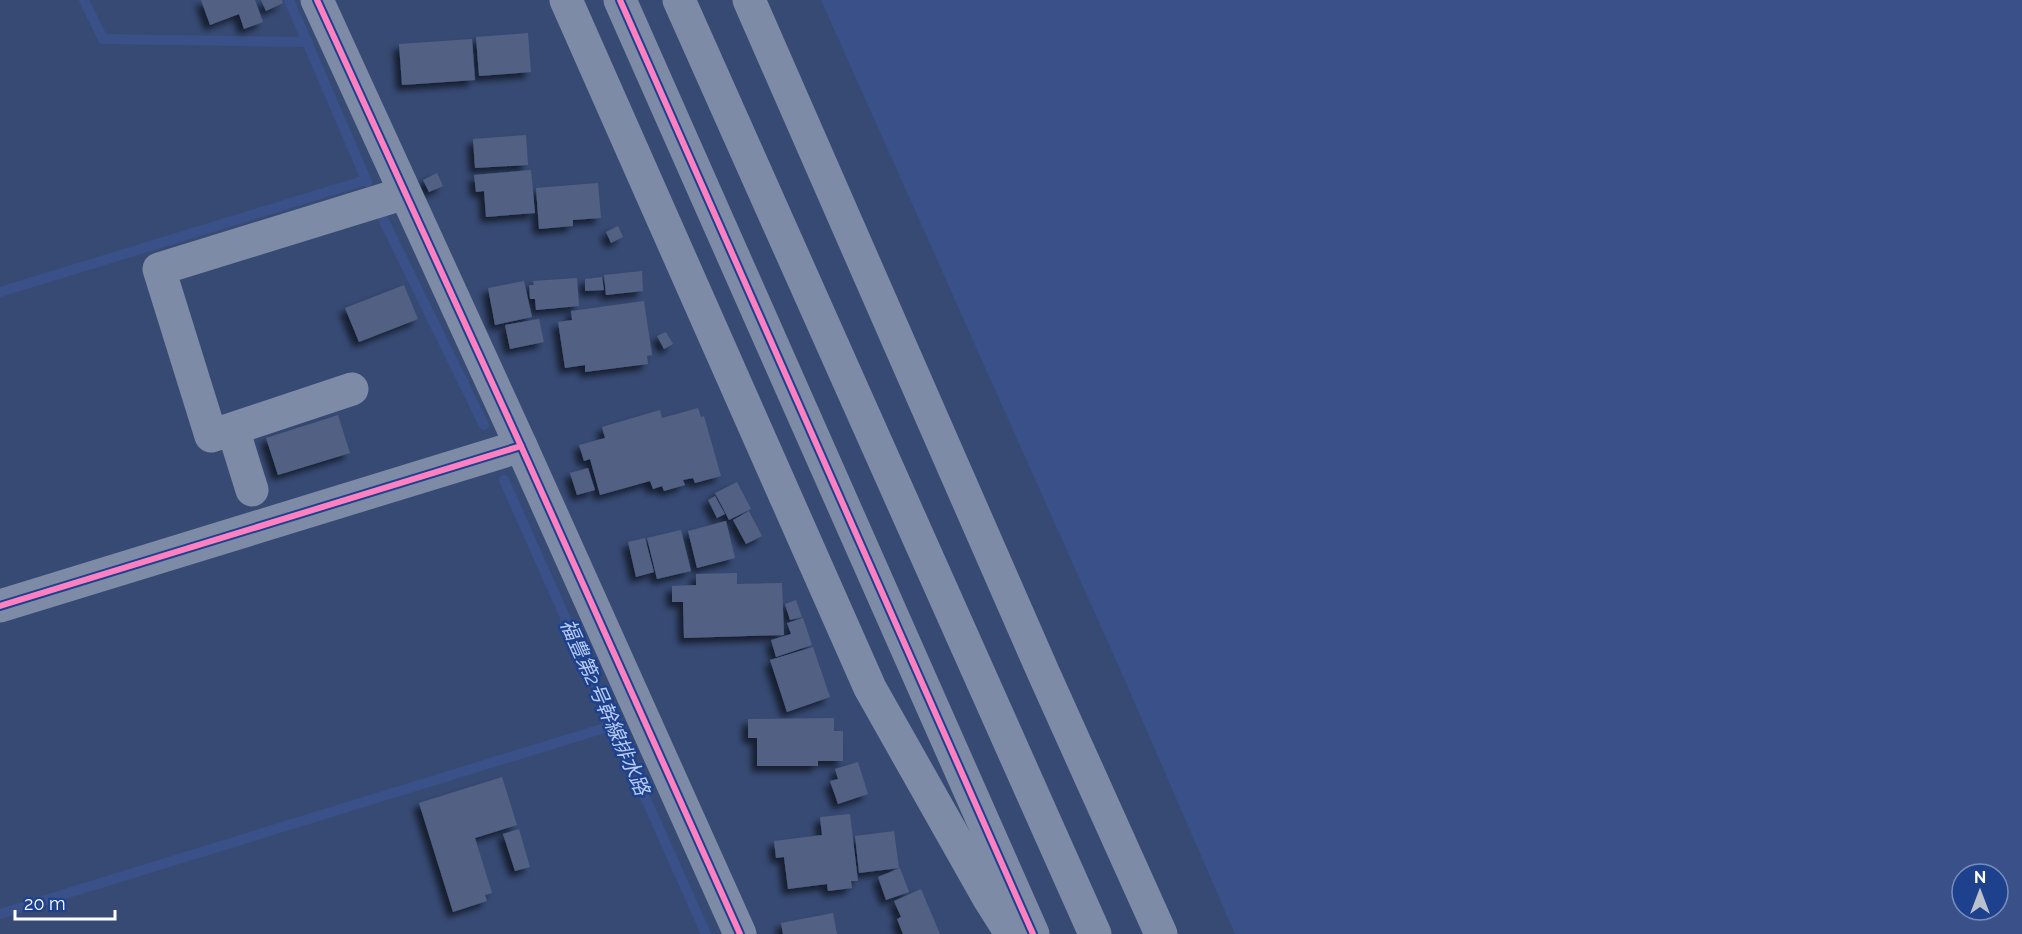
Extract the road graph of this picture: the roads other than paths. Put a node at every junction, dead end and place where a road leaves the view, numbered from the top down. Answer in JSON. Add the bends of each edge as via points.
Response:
{"nodes":[{"id":1,"x":317,"y":0,"type":"edge"},
{"id":2,"x":566,"y":0,"type":"edge"},
{"id":3,"x":620,"y":0,"type":"edge"},
{"id":4,"x":680,"y":0,"type":"edge"},
{"id":5,"x":749,"y":0,"type":"edge"},
{"id":6,"x":405,"y":194,"type":"junction"},
{"id":7,"x":352,"y":389,"type":"dead end"},
{"id":8,"x":232,"y":429,"type":"junction"},
{"id":9,"x":520,"y":446,"type":"junction"},
{"id":10,"x":252,"y":490,"type":"dead end"},
{"id":11,"x":0,"y":606,"type":"edge"},
{"id":12,"x":1018,"y":926,"type":"edge"},
{"id":13,"x":740,"y":934,"type":"edge"},
{"id":14,"x":1095,"y":934,"type":"edge"},
{"id":15,"x":1161,"y":934,"type":"edge"}],
"edges":[{"from":1,"to":6,"type":"street"},
{"from":2,"to":12,"type":"street","via":[[870,688],[988,897]]},
{"from":3,"to":12,"type":"street"},
{"from":4,"to":14,"type":"street"},
{"from":5,"to":15,"type":"street"},
{"from":6,"to":8,"type":"street","via":[[159,269],[211,436]]},
{"from":6,"to":9,"type":"street"},
{"from":7,"to":8,"type":"street"},
{"from":8,"to":10,"type":"street"},
{"from":9,"to":11,"type":"street"},
{"from":9,"to":13,"type":"street"}]}
